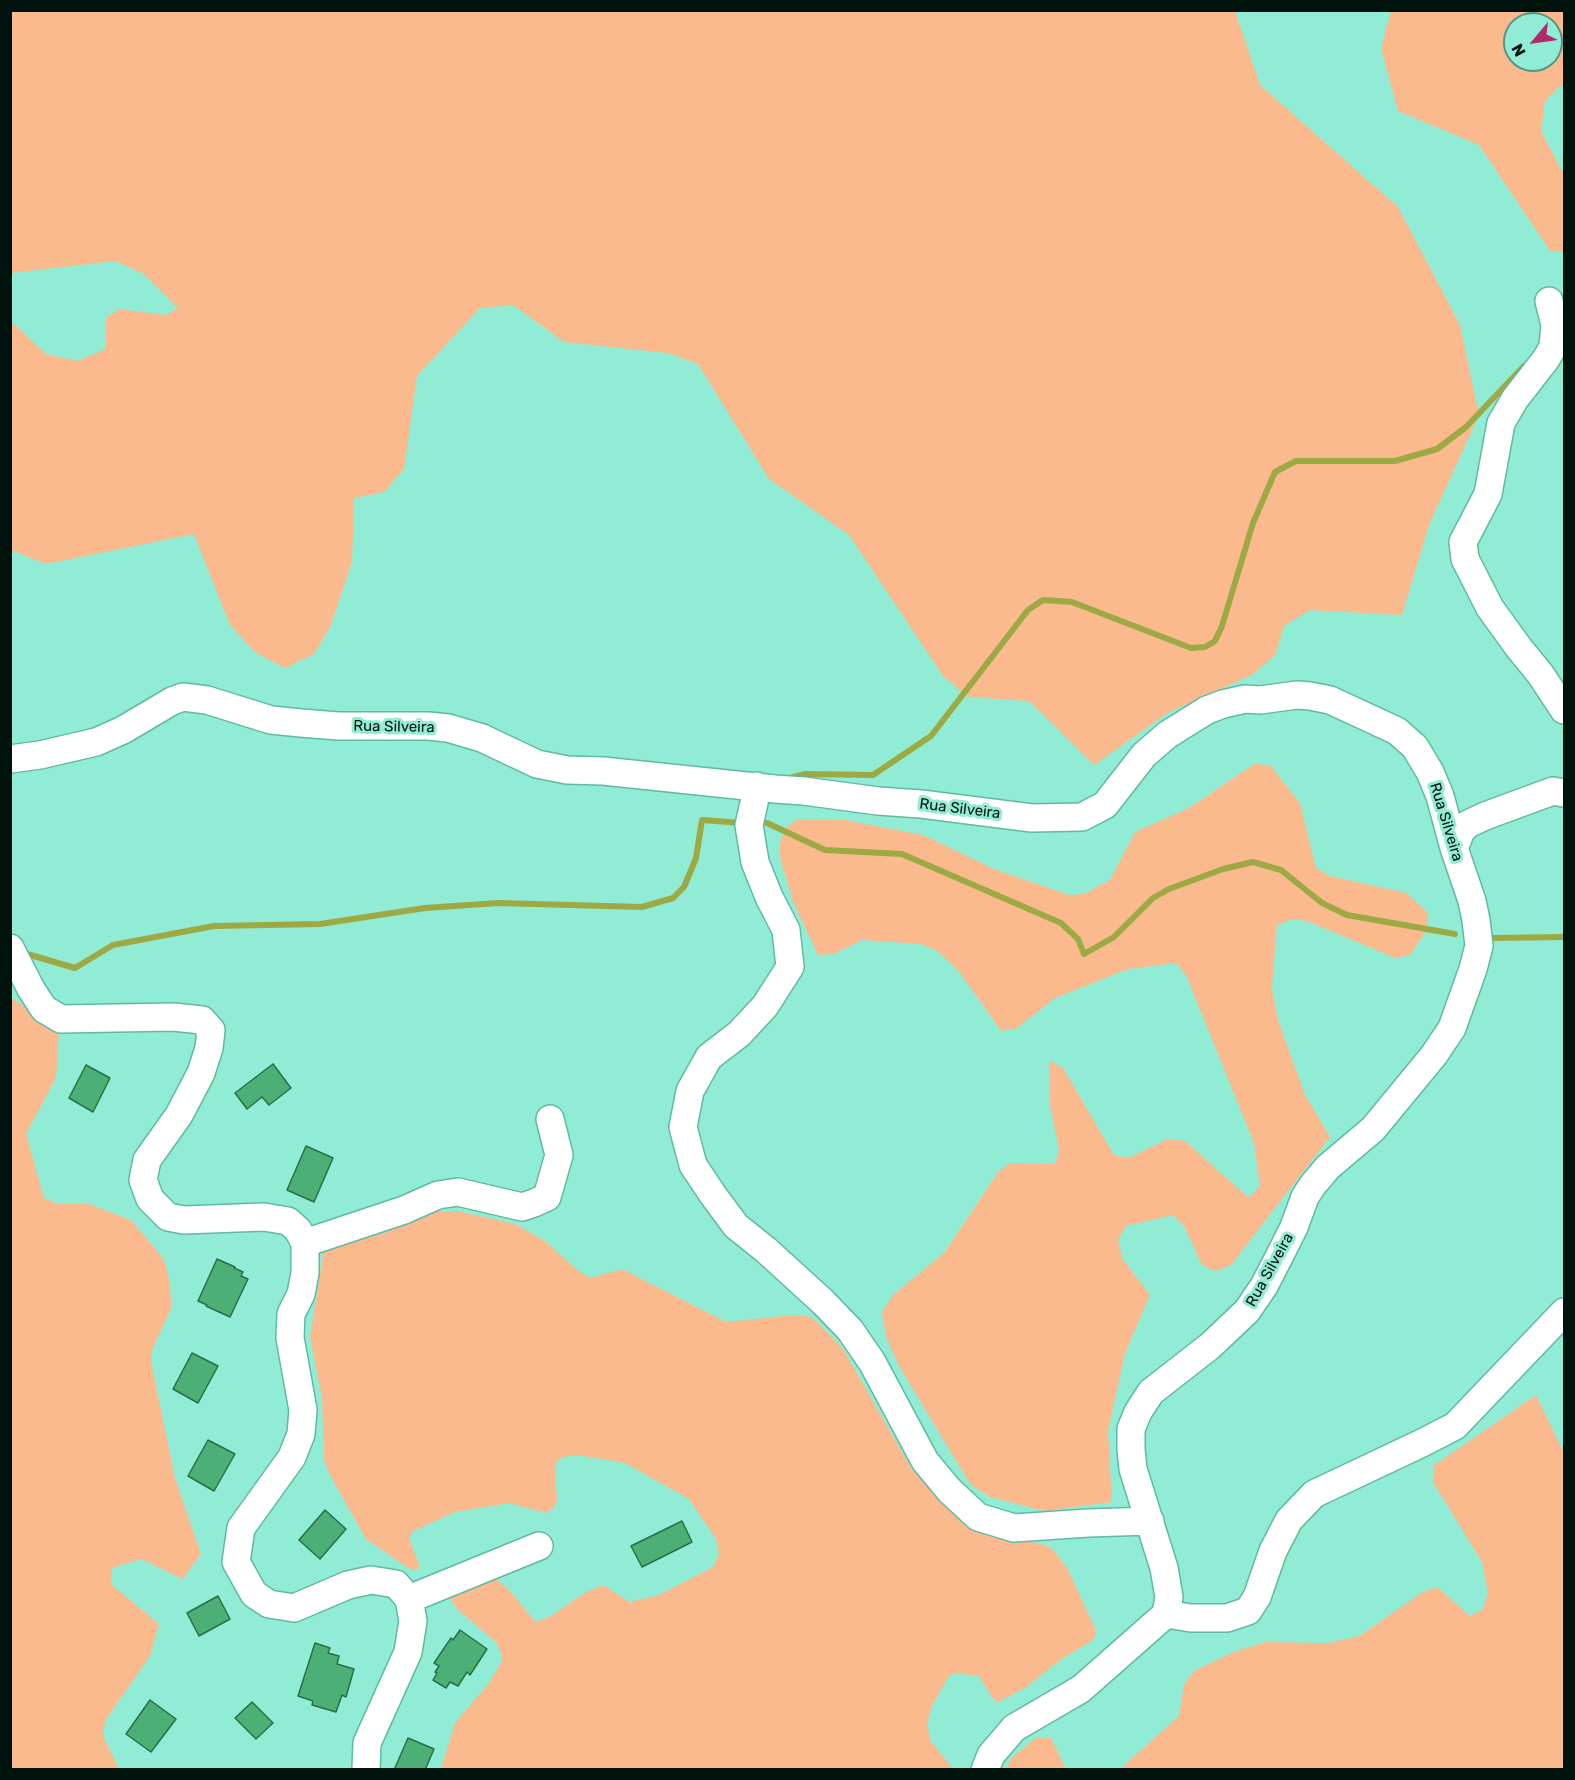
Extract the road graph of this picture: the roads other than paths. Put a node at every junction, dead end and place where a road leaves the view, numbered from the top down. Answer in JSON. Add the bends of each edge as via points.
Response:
{"nodes":[{"id":1,"x":1549,"y":301,"type":"dead end"},
{"id":2,"x":1564,"y":710,"type":"edge"},
{"id":3,"x":10,"y":759,"type":"edge"},
{"id":4,"x":756,"y":786,"type":"junction"},
{"id":5,"x":1564,"y":793,"type":"edge"},
{"id":6,"x":1454,"y":848,"type":"junction"},
{"id":7,"x":10,"y":948,"type":"edge"},
{"id":8,"x":550,"y":1119,"type":"dead end"},
{"id":9,"x":305,"y":1243,"type":"junction"},
{"id":10,"x":1564,"y":1312,"type":"edge"},
{"id":11,"x":1150,"y":1521,"type":"junction"},
{"id":12,"x":539,"y":1546,"type":"dead end"},
{"id":13,"x":409,"y":1599,"type":"junction"},
{"id":14,"x":1166,"y":1614,"type":"junction"},
{"id":15,"x":366,"y":1770,"type":"edge"},
{"id":16,"x":985,"y":1770,"type":"edge"}],
"edges":[{"from":1,"to":2,"type":"street","via":[[1555,325],[1553,346],[1501,423],[1488,494],[1463,542],[1465,559],[1491,608]]},
{"from":3,"to":4,"type":"street","name":"Rua Silveira","via":[[96,742],[183,697],[207,700],[271,720],[448,728],[482,738],[537,764],[567,770]]},
{"from":4,"to":6,"type":"street","name":"Rua Silveira","via":[[1032,818],[1082,817],[1105,805],[1144,755],[1167,735],[1207,710],[1245,699],[1310,696],[1330,700],[1397,731],[1415,747],[1440,796]]},
{"from":4,"to":11,"type":"street","via":[[749,825],[755,862],[786,930],[790,967],[765,1006],[739,1034],[709,1057],[690,1091],[683,1127],[693,1165],[736,1226],[850,1330],[872,1362],[925,1461],[978,1517],[1014,1528]]},
{"from":5,"to":6,"type":"street","via":[[1553,791],[1468,824]]},
{"from":6,"to":11,"type":"street","name":"Rua Silveira","via":[[1472,902],[1479,946],[1452,1028],[1372,1130],[1312,1186],[1281,1256],[1247,1311],[1210,1347],[1151,1392],[1138,1412],[1131,1429],[1133,1469]]},
{"from":7,"to":9,"type":"street","via":[[44,1009],[61,1018],[202,1020],[211,1030],[209,1048],[201,1073],[179,1114],[147,1160],[143,1180],[150,1199],[168,1217],[184,1220],[264,1217],[288,1221]]},
{"from":8,"to":9,"type":"street","via":[[559,1155],[547,1197],[522,1207],[458,1192],[438,1195]]},
{"from":9,"to":13,"type":"street","via":[[305,1273],[301,1294],[291,1314],[290,1338],[303,1410],[302,1434],[292,1457],[241,1528],[236,1562],[254,1594],[269,1604],[294,1608],[348,1585],[371,1580],[396,1584]]},
{"from":10,"to":14,"type":"street","via":[[1455,1426],[1314,1494],[1289,1520],[1248,1611],[1227,1618]]},
{"from":11,"to":14,"type":"street","name":"Rua Silveira","via":[[1169,1597]]},
{"from":12,"to":13,"type":"street"},
{"from":13,"to":15,"type":"street","via":[[413,1622],[408,1652],[367,1743]]},
{"from":14,"to":16,"type":"street","via":[[1082,1689],[1014,1728],[991,1755]]}]}
